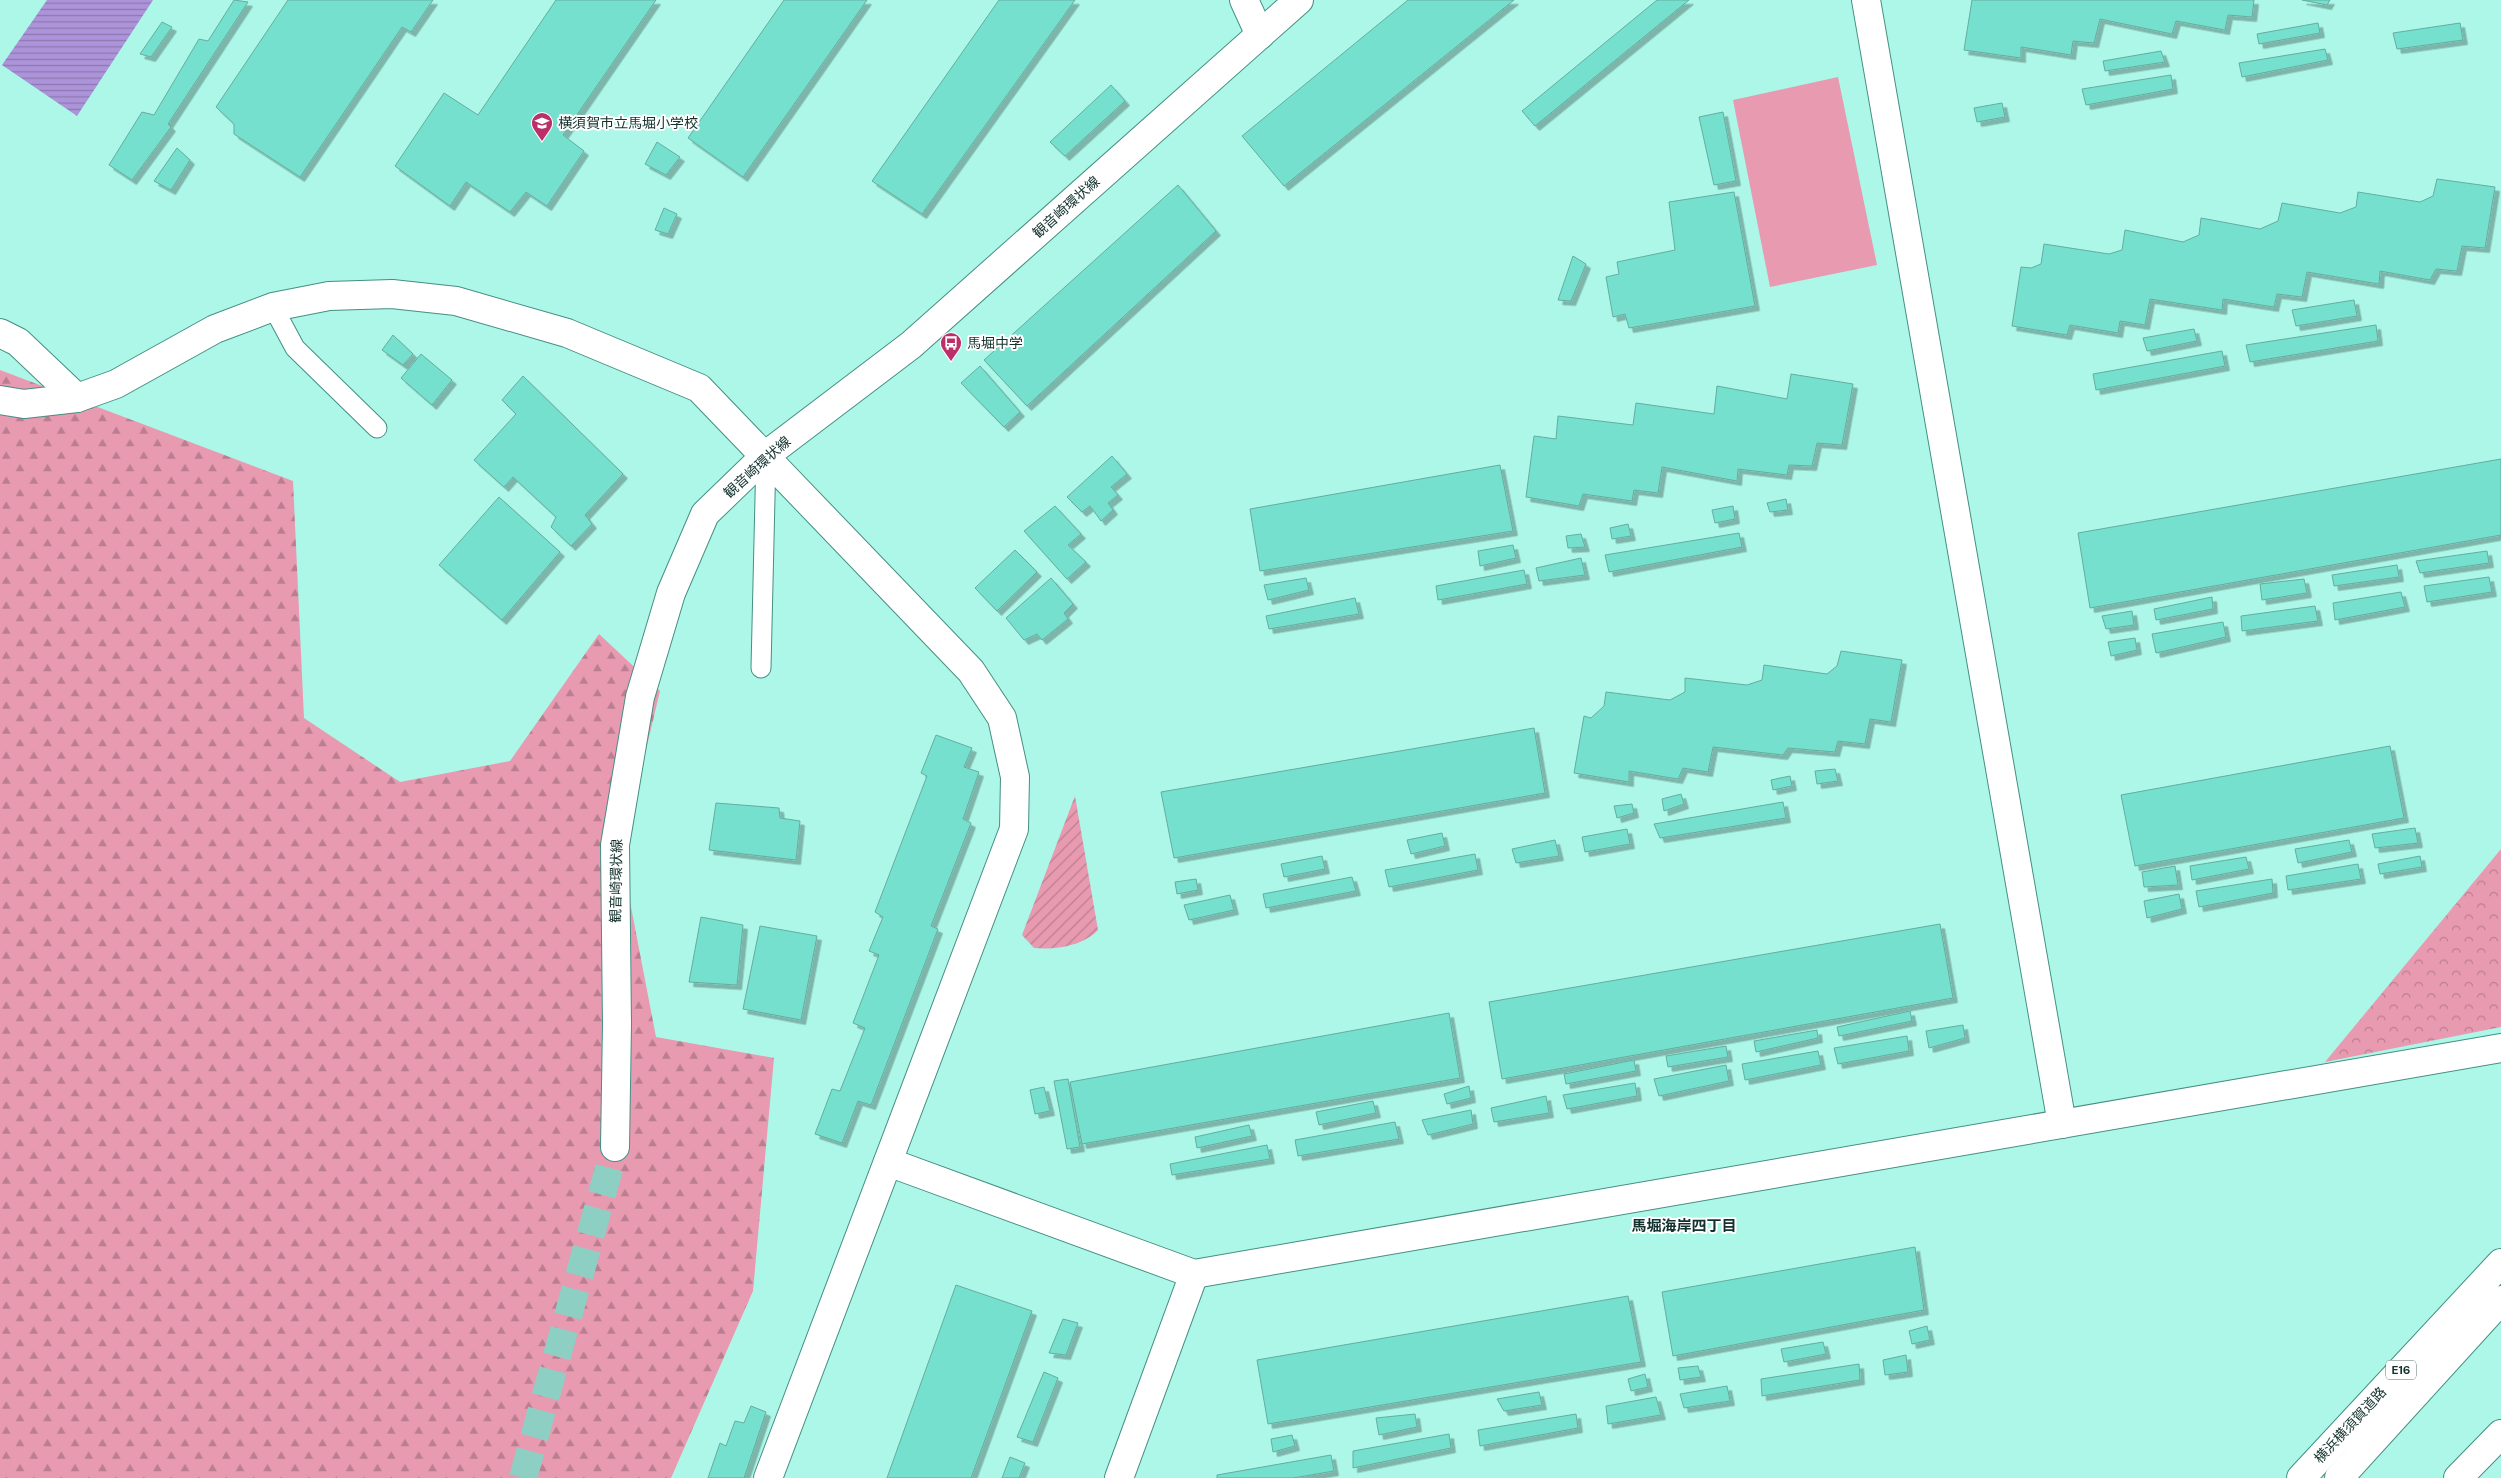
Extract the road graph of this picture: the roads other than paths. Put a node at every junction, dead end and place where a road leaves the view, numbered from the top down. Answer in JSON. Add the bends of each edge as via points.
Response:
{"nodes":[{"id":1,"x":1244,"y":0,"type":"edge"},
{"id":2,"x":1299,"y":0,"type":"edge"},
{"id":3,"x":1866,"y":0,"type":"edge"},
{"id":4,"x":1260,"y":35,"type":"junction"},
{"id":5,"x":273,"y":307,"type":"junction"},
{"id":6,"x":0,"y":333,"type":"edge"},
{"id":7,"x":77,"y":398,"type":"junction"},
{"id":8,"x":0,"y":400,"type":"edge"},
{"id":9,"x":378,"y":428,"type":"dead end"},
{"id":10,"x":766,"y":455,"type":"junction"},
{"id":11,"x":761,"y":668,"type":"dead end"},
{"id":12,"x":2501,"y":1048,"type":"edge"},
{"id":13,"x":2062,"y":1124,"type":"junction"},
{"id":14,"x":615,"y":1147,"type":"tunnel mouth"},
{"id":15,"x":888,"y":1162,"type":"junction"},
{"id":16,"x":2501,"y":1262,"type":"edge"},
{"id":17,"x":1194,"y":1274,"type":"junction"},
{"id":18,"x":2501,"y":1300,"type":"edge"},
{"id":19,"x":2501,"y":1434,"type":"edge"},
{"id":20,"x":768,"y":1478,"type":"edge"},
{"id":21,"x":1119,"y":1478,"type":"edge"},
{"id":22,"x":2301,"y":1478,"type":"edge"},
{"id":23,"x":2339,"y":1478,"type":"edge"},
{"id":24,"x":2458,"y":1478,"type":"edge"}],
"edges":[{"from":1,"to":4,"type":"main road"},
{"from":2,"to":4,"type":"main road","name":"観音崎環状線"},
{"from":3,"to":13,"type":"main road"},
{"from":4,"to":10,"type":"main road","name":"観音崎環状線","via":[[911,345]]},
{"from":5,"to":7,"type":"main road","via":[[215,329],[116,384]]},
{"from":5,"to":9,"type":"lane","via":[[295,348]]},
{"from":5,"to":10,"type":"main road","via":[[329,296],[392,294],[456,301],[567,333],[699,388]]},
{"from":6,"to":7,"type":"main road","via":[[18,342]]},
{"from":7,"to":8,"type":"main road","via":[[24,404]]},
{"from":10,"to":11,"type":"lane"},
{"from":10,"to":14,"type":"main road","name":"観音崎環状線","via":[[706,514],[670,593],[640,697],[615,845]]},
{"from":10,"to":15,"type":"main road","via":[[972,670],[1002,718],[1014,777],[1014,830]]},
{"from":12,"to":13,"type":"main road"},
{"from":13,"to":17,"type":"main road"},
{"from":15,"to":17,"type":"main road"},
{"from":15,"to":20,"type":"main road"},
{"from":16,"to":22,"type":"main road","name":"横浜横須賀道路","number":"E16"},
{"from":17,"to":21,"type":"main road"},
{"from":18,"to":23,"type":"main road","name":"横浜横須賀道路","number":"E16"},
{"from":19,"to":24,"type":"main road"}]}
